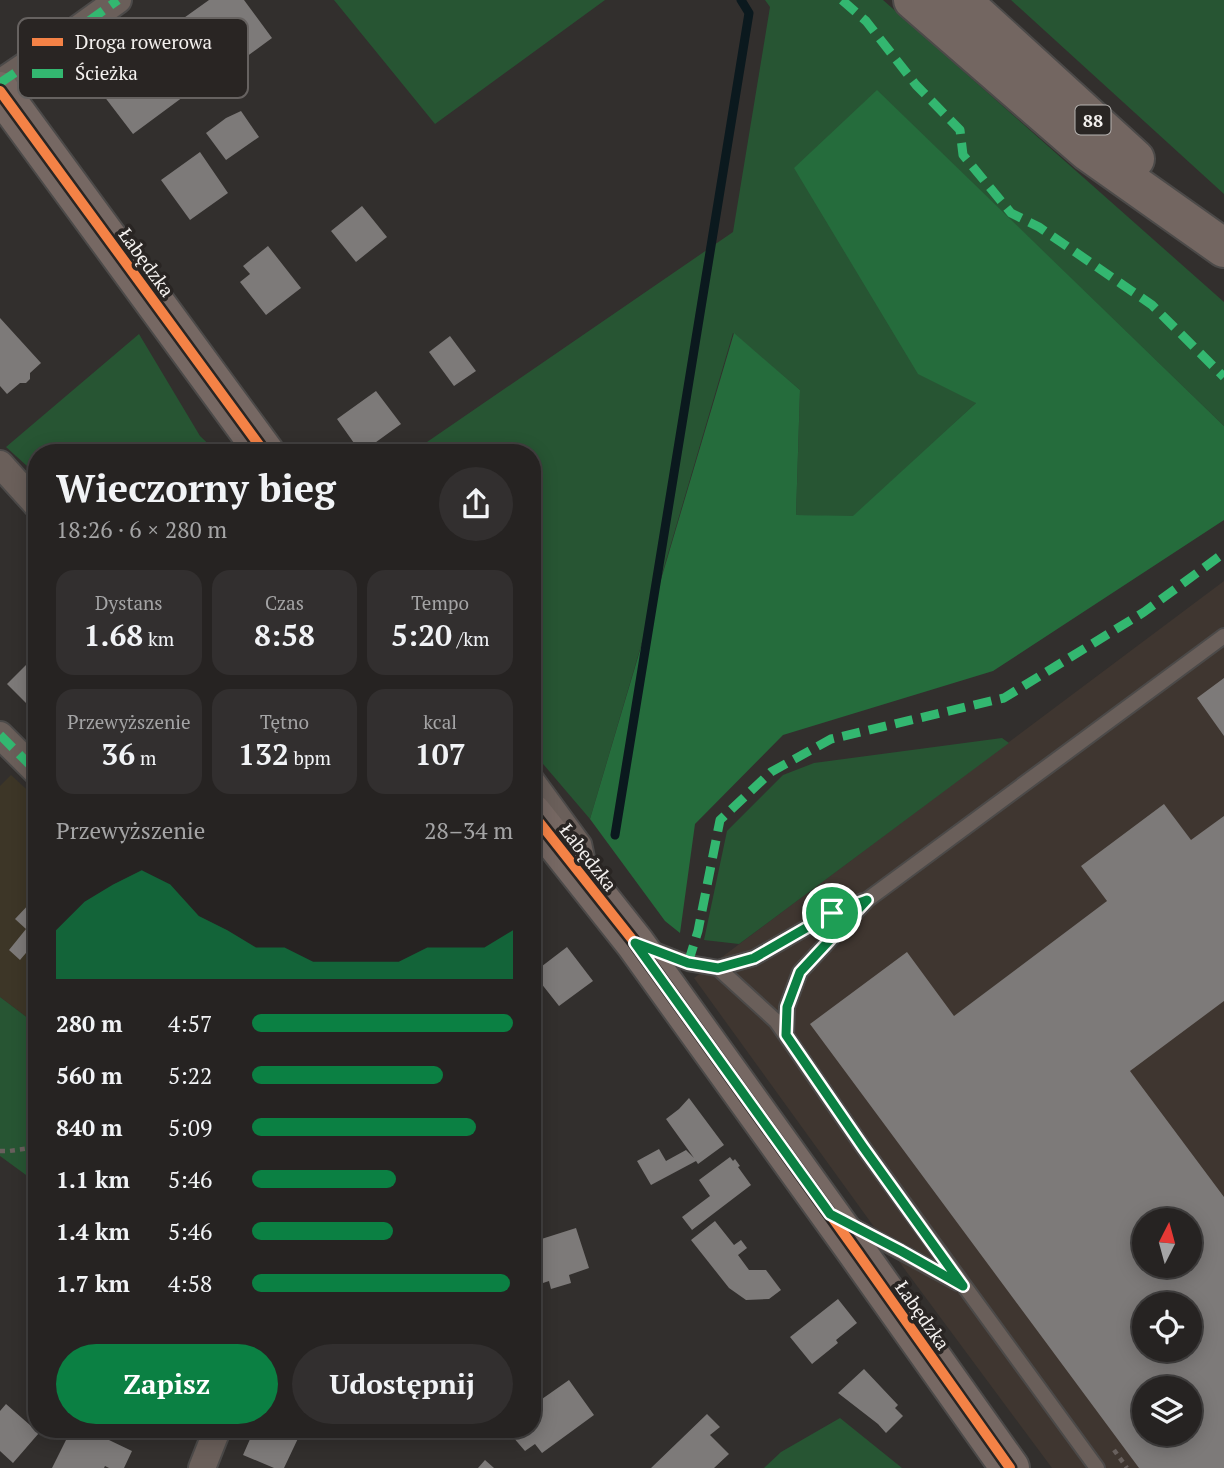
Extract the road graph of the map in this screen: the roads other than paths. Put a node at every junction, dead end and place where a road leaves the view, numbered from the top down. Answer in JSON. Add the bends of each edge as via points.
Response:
{"nodes":[{"id":1,"x":118,"y":0,"type":"edge"},
{"id":2,"x":913,"y":0,"type":"edge"},
{"id":3,"x":961,"y":0,"type":"edge"},
{"id":4,"x":93,"y":18,"type":"edge"},
{"id":5,"x":18,"y":71,"type":"edge"},
{"id":6,"x":0,"y":83,"type":"edge"},
{"id":7,"x":0,"y":91,"type":"edge"},
{"id":8,"x":1224,"y":240,"type":"edge"},
{"id":9,"x":1224,"y":248,"type":"edge"},
{"id":10,"x":161,"y":311,"type":"junction"},
{"id":11,"x":168,"y":347,"type":"dead end"},
{"id":12,"x":252,"y":444,"type":"edge"},
{"id":13,"x":0,"y":464,"type":"edge"},
{"id":14,"x":28,"y":495,"type":"edge"},
{"id":15,"x":1224,"y":636,"type":"edge"},
{"id":16,"x":0,"y":735,"type":"edge"},
{"id":17,"x":28,"y":763,"type":"edge"},
{"id":18,"x":541,"y":785,"type":"edge"},
{"id":19,"x":541,"y":824,"type":"edge"},
{"id":20,"x":594,"y":892,"type":"junction"},
{"id":21,"x":867,"y":900,"type":"junction"},
{"id":22,"x":635,"y":943,"type":"junction"},
{"id":23,"x":718,"y":968,"type":"junction"},
{"id":24,"x":786,"y":1035,"type":"junction"},
{"id":25,"x":830,"y":1214,"type":"junction"},
{"id":26,"x":963,"y":1286,"type":"junction"},
{"id":27,"x":214,"y":1438,"type":"edge"},
{"id":28,"x":202,"y":1468,"type":"edge"},
{"id":29,"x":1010,"y":1468,"type":"edge"},
{"id":30,"x":1097,"y":1468,"type":"edge"}],
"edges":[{"from":1,"to":4,"type":"street"},
{"from":2,"to":9,"type":"main road","via":[[1087,151]]},
{"from":3,"to":8,"type":"main road","number":"88"},
{"from":5,"to":6,"type":"street"},
{"from":7,"to":10,"type":"street","name":"Łabędzka"},
{"from":10,"to":11,"type":"lane"},
{"from":10,"to":12,"type":"street","name":"Łabędzka"},
{"from":13,"to":14,"type":"street"},
{"from":15,"to":21,"type":"lane"},
{"from":16,"to":17,"type":"street"},
{"from":18,"to":20,"type":"lane","via":[[583,843]]},
{"from":19,"to":20,"type":"street","name":"Łabędzka"},
{"from":20,"to":22,"type":"street","name":"Łabędzka"},
{"from":21,"to":23,"type":"lane","via":[[832,913],[754,958]]},
{"from":21,"to":24,"type":"lane","via":[[800,972],[787,1007]]},
{"from":22,"to":23,"type":"lane","via":[[688,963]]},
{"from":22,"to":25,"type":"street","name":"Łabędzka"},
{"from":23,"to":24,"type":"lane"},
{"from":24,"to":26,"type":"lane"},
{"from":25,"to":26,"type":"lane"},
{"from":25,"to":29,"type":"street","name":"Łabędzka"},
{"from":26,"to":30,"type":"lane"},
{"from":27,"to":28,"type":"street"}]}
